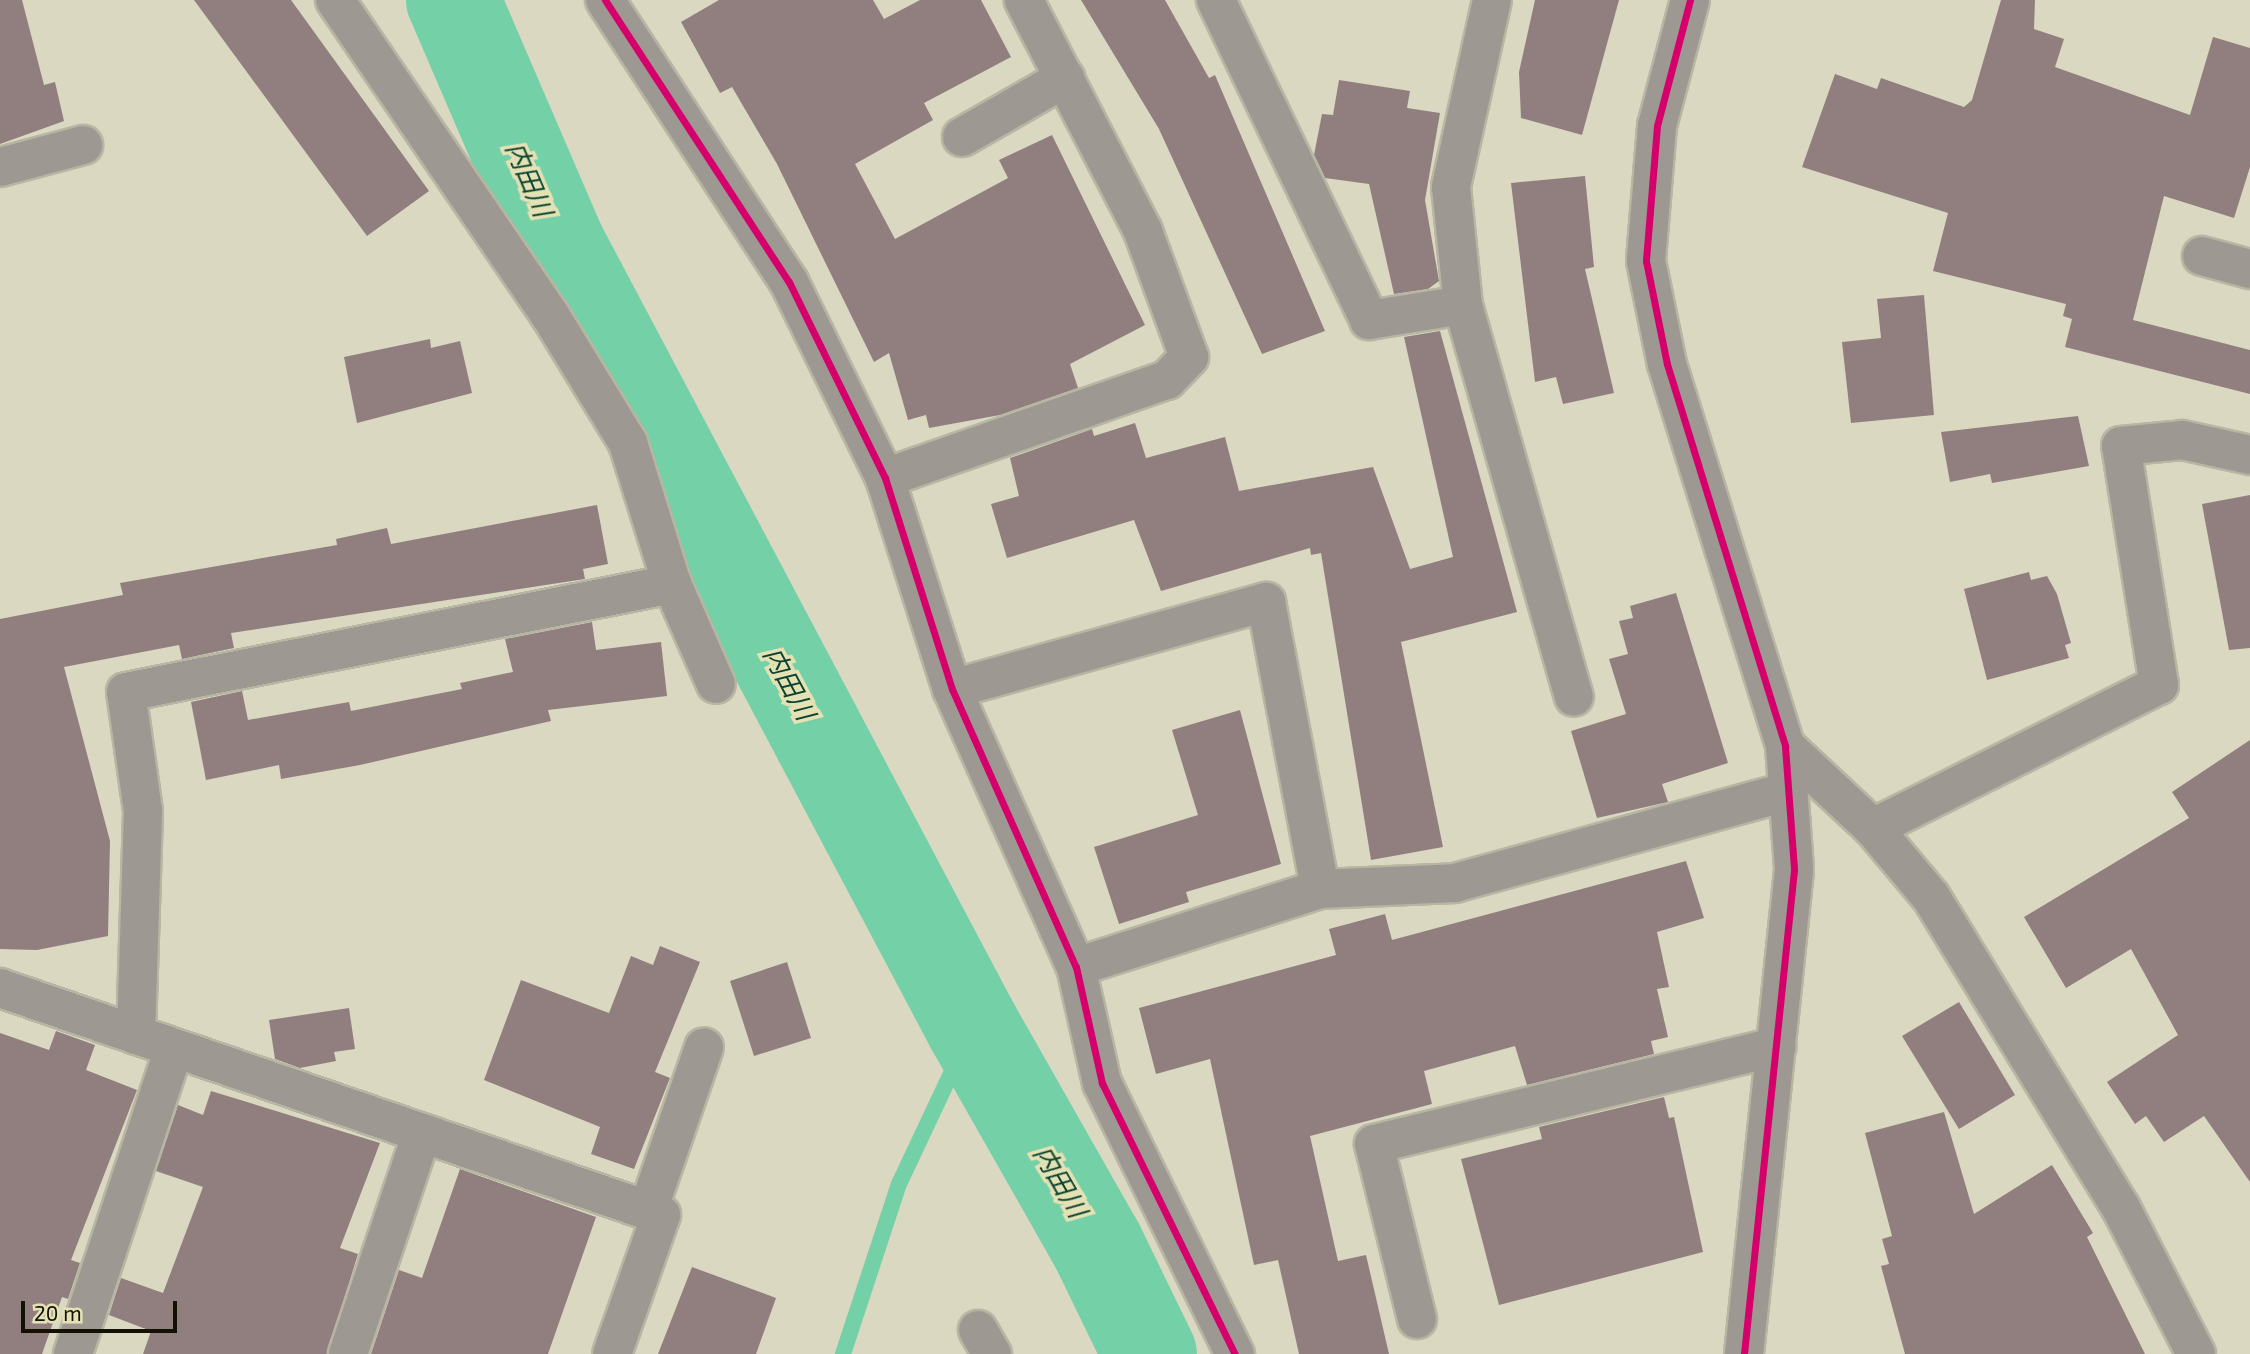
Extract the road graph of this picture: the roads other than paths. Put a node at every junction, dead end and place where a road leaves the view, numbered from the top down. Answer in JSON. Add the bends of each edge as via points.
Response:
{"nodes":[{"id":1,"x":335,"y":0,"type":"edge"},
{"id":2,"x":605,"y":0,"type":"edge"},
{"id":3,"x":1024,"y":0,"type":"edge"},
{"id":4,"x":1216,"y":0,"type":"edge"},
{"id":5,"x":1492,"y":0,"type":"edge"},
{"id":6,"x":1690,"y":0,"type":"edge"},
{"id":7,"x":1065,"y":78,"type":"junction"},
{"id":8,"x":961,"y":137,"type":"dead end"},
{"id":9,"x":83,"y":145,"type":"dead end"},
{"id":10,"x":0,"y":167,"type":"edge"},
{"id":11,"x":2202,"y":256,"type":"dead end"},
{"id":12,"x":2249,"y":264,"type":"edge"},
{"id":13,"x":1463,"y":305,"type":"junction"},
{"id":14,"x":2250,"y":455,"type":"edge"},
{"id":15,"x":885,"y":478,"type":"junction"},
{"id":16,"x":672,"y":584,"type":"junction"},
{"id":17,"x":716,"y":684,"type":"dead end"},
{"id":18,"x":952,"y":689,"type":"junction"},
{"id":19,"x":1574,"y":697,"type":"dead end"},
{"id":20,"x":1785,"y":746,"type":"junction"},
{"id":21,"x":1789,"y":791,"type":"junction"},
{"id":22,"x":1873,"y":828,"type":"junction"},
{"id":23,"x":1320,"y":889,"type":"junction"},
{"id":24,"x":1076,"y":967,"type":"junction"},
{"id":25,"x":0,"y":988,"type":"edge"},
{"id":26,"x":136,"y":1035,"type":"junction"},
{"id":27,"x":704,"y":1047,"type":"dead end"},
{"id":28,"x":1776,"y":1047,"type":"junction"},
{"id":29,"x":174,"y":1048,"type":"junction"},
{"id":30,"x":422,"y":1133,"type":"junction"},
{"id":31,"x":648,"y":1210,"type":"junction"},
{"id":32,"x":1417,"y":1319,"type":"dead end"},
{"id":33,"x":73,"y":1354,"type":"edge"},
{"id":34,"x":348,"y":1354,"type":"edge"},
{"id":35,"x":612,"y":1354,"type":"edge"},
{"id":36,"x":1236,"y":1354,"type":"edge"},
{"id":37,"x":1744,"y":1354,"type":"edge"},
{"id":38,"x":2196,"y":1354,"type":"edge"}],
"edges":[{"from":1,"to":16,"type":"street","via":[[550,316],[628,443]]},
{"from":2,"to":15,"type":"street","via":[[789,282]]},
{"from":3,"to":7,"type":"street"},
{"from":4,"to":13,"type":"street","via":[[1369,320]]},
{"from":5,"to":13,"type":"street","via":[[1451,187]]},
{"from":6,"to":20,"type":"street","via":[[1657,126],[1646,261],[1667,365]]},
{"from":7,"to":8,"type":"street"},
{"from":7,"to":15,"type":"street","via":[[1143,231],[1189,357],[1167,380]]},
{"from":9,"to":10,"type":"street"},
{"from":11,"to":12,"type":"street"},
{"from":13,"to":19,"type":"street"},
{"from":14,"to":22,"type":"street","via":[[2182,440],[2121,446],[2160,685]]},
{"from":15,"to":18,"type":"street"},
{"from":16,"to":17,"type":"street"},
{"from":16,"to":26,"type":"street","via":[[126,692],[143,811]]},
{"from":18,"to":23,"type":"street","via":[[1266,602]]},
{"from":18,"to":24,"type":"street"},
{"from":20,"to":21,"type":"street"},
{"from":20,"to":22,"type":"street"},
{"from":21,"to":23,"type":"street","via":[[1455,883]]},
{"from":21,"to":28,"type":"street","via":[[1794,870]]},
{"from":22,"to":38,"type":"street","via":[[1931,897],[2121,1208]]},
{"from":23,"to":24,"type":"street"},
{"from":24,"to":36,"type":"street","via":[[1102,1083]]},
{"from":25,"to":26,"type":"street"},
{"from":26,"to":29,"type":"street"},
{"from":27,"to":31,"type":"street"},
{"from":28,"to":32,"type":"street","via":[[1374,1144]]},
{"from":28,"to":37,"type":"street"},
{"from":29,"to":30,"type":"street"},
{"from":29,"to":33,"type":"street"},
{"from":30,"to":31,"type":"street"},
{"from":30,"to":34,"type":"street"},
{"from":31,"to":35,"type":"street","via":[[661,1215]]}]}
